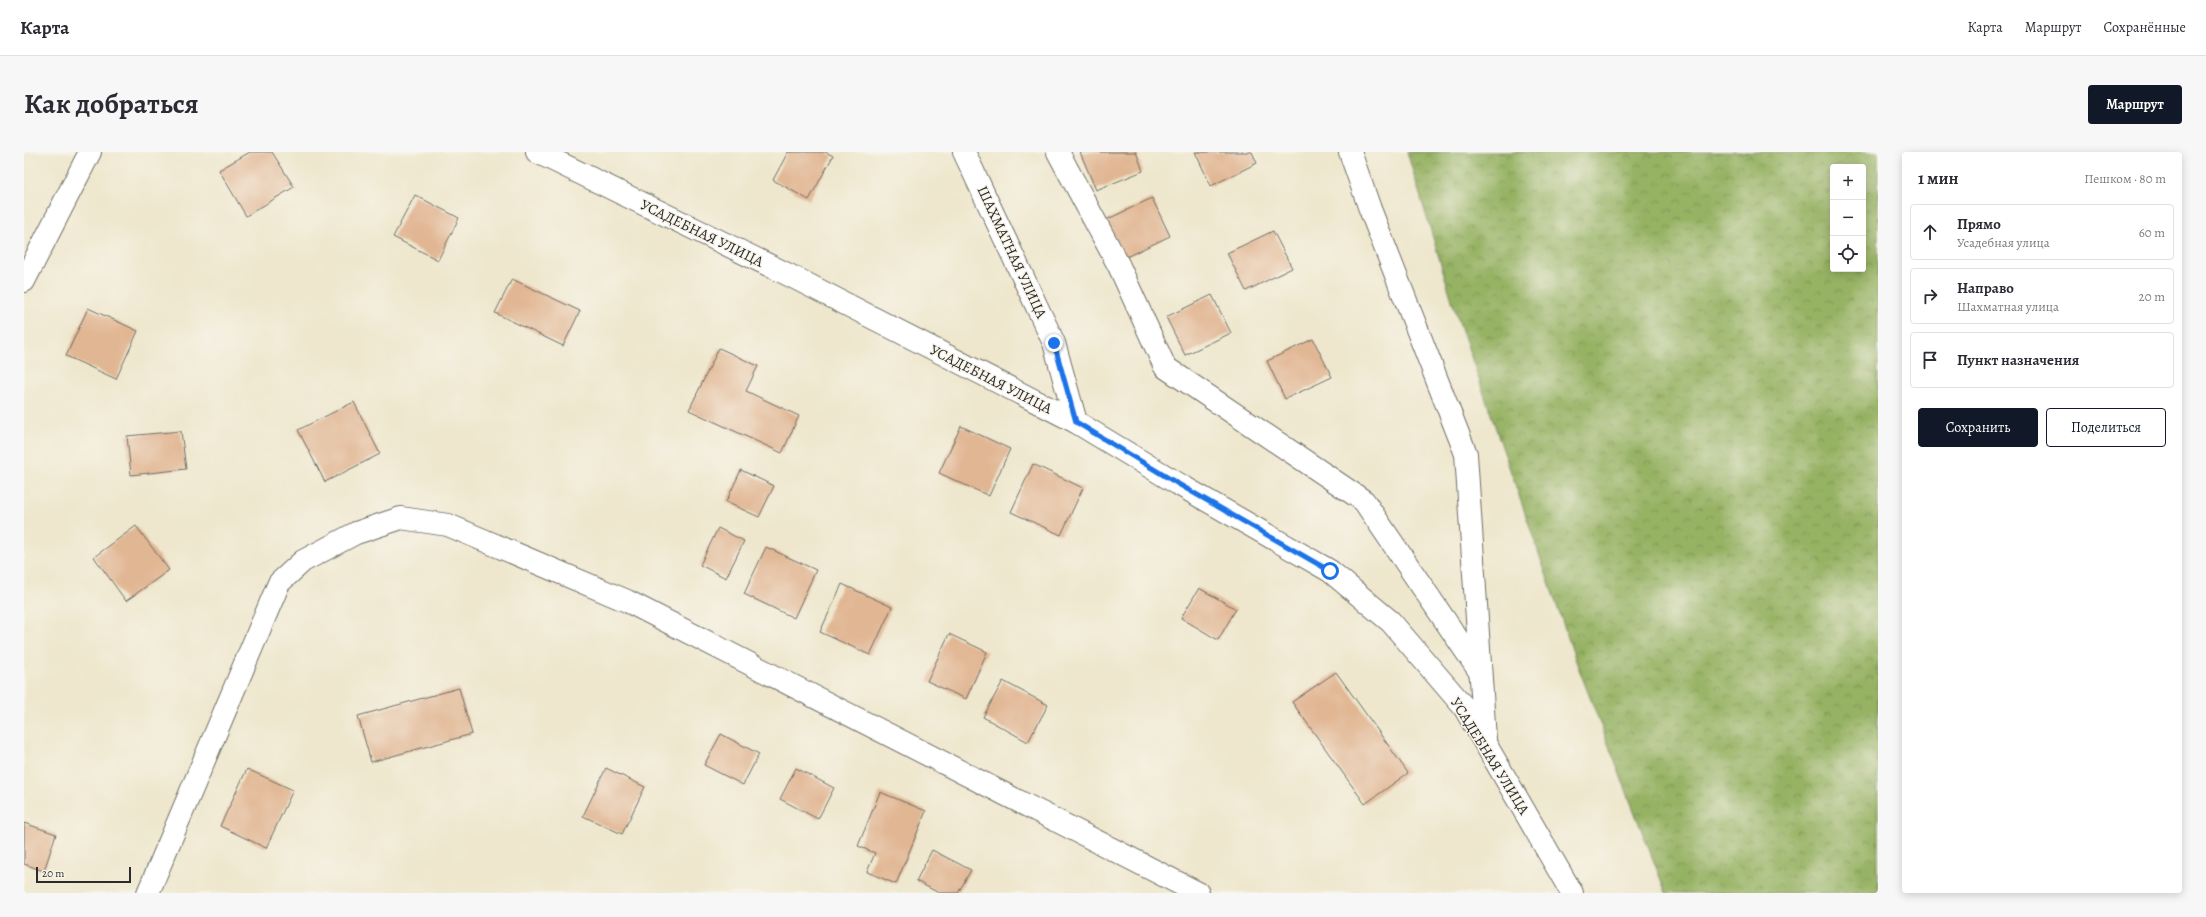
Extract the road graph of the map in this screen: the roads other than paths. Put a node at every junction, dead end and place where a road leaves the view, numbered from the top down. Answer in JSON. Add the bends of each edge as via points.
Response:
{"nodes":[{"id":1,"x":90,"y":152,"type":"edge"},
{"id":2,"x":537,"y":152,"type":"edge"},
{"id":3,"x":964,"y":152,"type":"edge"},
{"id":4,"x":1058,"y":152,"type":"edge"},
{"id":5,"x":1350,"y":152,"type":"edge"},
{"id":6,"x":24,"y":281,"type":"edge"},
{"id":7,"x":1076,"y":422,"type":"junction"},
{"id":8,"x":1480,"y":672,"type":"junction"},
{"id":9,"x":1486,"y":744,"type":"junction"},
{"id":10,"x":148,"y":893,"type":"edge"},
{"id":11,"x":1198,"y":893,"type":"edge"},
{"id":12,"x":1572,"y":893,"type":"edge"}],
"edges":[{"from":1,"to":6,"type":"street"},
{"from":2,"to":7,"type":"street","name":"УСАДЕБНАЯ УЛИЦА","via":[[804,283]]},
{"from":3,"to":7,"type":"street","name":"ШАХМАТНАЯ УЛИЦА","via":[[1054,343]]},
{"from":4,"to":8,"type":"street","via":[[1119,266],[1165,367],[1364,501]]},
{"from":5,"to":8,"type":"street","via":[[1466,454]]},
{"from":7,"to":9,"type":"street","name":"УСАДЕБНАЯ УЛИЦА","via":[[1330,571],[1390,622],[1464,707]]},
{"from":8,"to":9,"type":"street"},
{"from":9,"to":12,"type":"street","name":"УСАДЕБНАЯ УЛИЦА"},
{"from":10,"to":11,"type":"street","via":[[279,583],[303,561],[356,533],[401,518],[448,525],[627,601]]}]}
